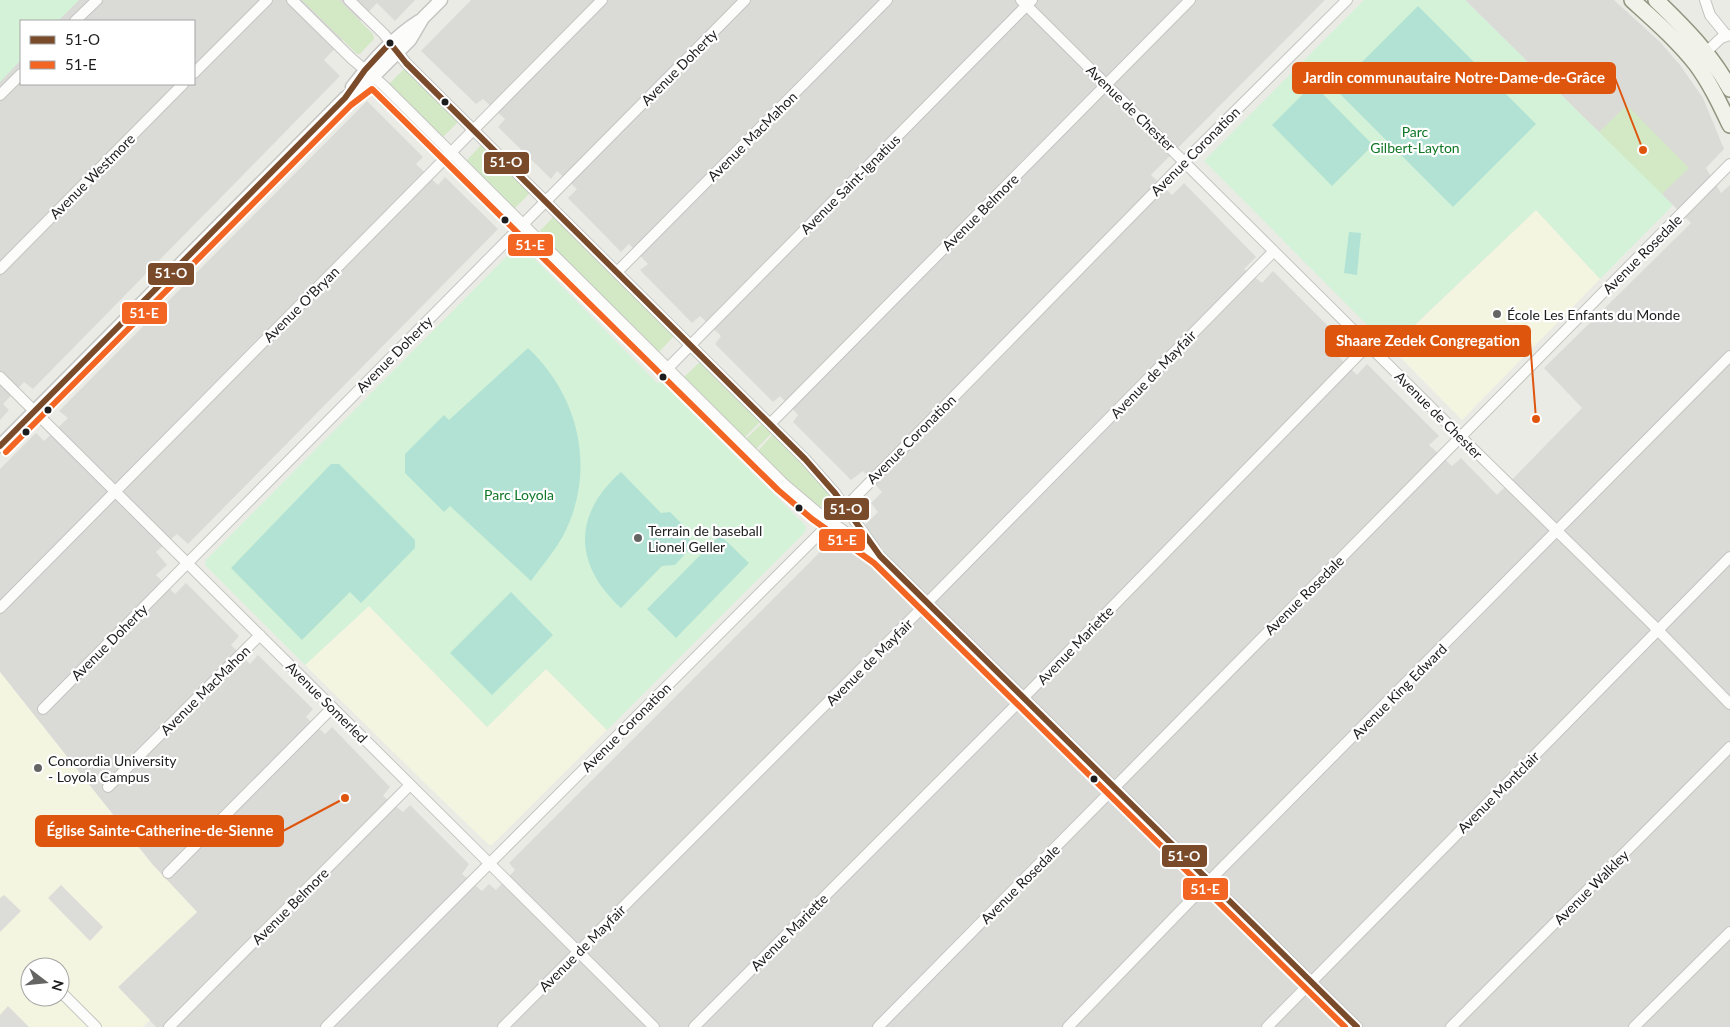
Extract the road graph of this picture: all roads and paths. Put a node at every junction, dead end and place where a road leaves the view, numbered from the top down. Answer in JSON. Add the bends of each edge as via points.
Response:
{"nodes":[{"id":1,"x":97,"y":0,"type":"edge"},
{"id":2,"x":267,"y":0,"type":"edge"},
{"id":3,"x":292,"y":0,"type":"edge"},
{"id":4,"x":349,"y":0,"type":"edge"},
{"id":5,"x":442,"y":0,"type":"edge"},
{"id":6,"x":602,"y":0,"type":"edge"},
{"id":7,"x":746,"y":0,"type":"edge"},
{"id":8,"x":887,"y":0,"type":"edge"},
{"id":9,"x":1190,"y":0,"type":"edge"},
{"id":10,"x":1347,"y":0,"type":"edge"},
{"id":11,"x":1632,"y":0,"type":"edge"},
{"id":12,"x":1656,"y":0,"type":"edge"},
{"id":13,"x":1705,"y":0,"type":"edge"},
{"id":14,"x":1026,"y":2,"type":"edge"},
{"id":15,"x":76,"y":20,"type":"edge"},
{"id":16,"x":1728,"y":35,"type":"edge"},
{"id":17,"x":394,"y":48,"type":"junction"},
{"id":18,"x":1707,"y":53,"type":"junction"},
{"id":19,"x":1695,"y":63,"type":"junction"},
{"id":20,"x":195,"y":72,"type":"edge"},
{"id":21,"x":369,"y":74,"type":"junction"},
{"id":22,"x":20,"y":75,"type":"edge"},
{"id":23,"x":1106,"y":84,"type":"junction"},
{"id":24,"x":182,"y":85,"type":"edge"},
{"id":25,"x":1730,"y":89,"type":"edge"},
{"id":26,"x":0,"y":95,"type":"edge"},
{"id":27,"x":1730,"y":126,"type":"edge"},
{"id":28,"x":473,"y":129,"type":"junction"},
{"id":29,"x":451,"y":153,"type":"junction"},
{"id":30,"x":1185,"y":162,"type":"junction"},
{"id":31,"x":1730,"y":164,"type":"edge"},
{"id":32,"x":546,"y":201,"type":"junction"},
{"id":33,"x":523,"y":225,"type":"junction"},
{"id":34,"x":1274,"y":251,"type":"junction"},
{"id":35,"x":0,"y":269,"type":"edge"},
{"id":36,"x":617,"y":272,"type":"junction"},
{"id":37,"x":690,"y":345,"type":"junction"},
{"id":38,"x":1368,"y":345,"type":"junction"},
{"id":39,"x":1730,"y":356,"type":"edge"},
{"id":40,"x":668,"y":368,"type":"junction"},
{"id":41,"x":0,"y":377,"type":"edge"},
{"id":42,"x":34,"y":411,"type":"junction"},
{"id":43,"x":770,"y":424,"type":"junction"},
{"id":44,"x":1460,"y":437,"type":"junction"},
{"id":45,"x":0,"y":446,"type":"edge"},
{"id":46,"x":116,"y":492,"type":"junction"},
{"id":47,"x":845,"y":506,"type":"junction"},
{"id":48,"x":830,"y":522,"type":"junction"},
{"id":49,"x":1556,"y":531,"type":"junction"},
{"id":50,"x":880,"y":556,"type":"junction"},
{"id":51,"x":1730,"y":557,"type":"edge"},
{"id":52,"x":187,"y":563,"type":"junction"},
{"id":53,"x":928,"y":603,"type":"junction"},
{"id":54,"x":0,"y":608,"type":"edge"},
{"id":55,"x":1657,"y":630,"type":"junction"},
{"id":56,"x":260,"y":635,"type":"junction"},
{"id":57,"x":1023,"y":698,"type":"junction"},
{"id":58,"x":1730,"y":704,"type":"edge"},
{"id":59,"x":332,"y":708,"type":"junction"},
{"id":60,"x":43,"y":709,"type":"dead end"},
{"id":61,"x":1730,"y":747,"type":"edge"},
{"id":62,"x":410,"y":785,"type":"junction"},
{"id":63,"x":108,"y":787,"type":"dead end"},
{"id":64,"x":1115,"y":788,"type":"junction"},
{"id":65,"x":488,"y":864,"type":"junction"},
{"id":66,"x":168,"y":873,"type":"dead end"},
{"id":67,"x":1210,"y":882,"type":"junction"},
{"id":68,"x":1730,"y":932,"type":"edge"},
{"id":69,"x":578,"y":952,"type":"junction"},
{"id":70,"x":1311,"y":982,"type":"junction"},
{"id":71,"x":70,"y":1001,"type":"edge"},
{"id":72,"x":96,"y":1027,"type":"edge"},
{"id":73,"x":169,"y":1027,"type":"edge"},
{"id":74,"x":326,"y":1027,"type":"edge"},
{"id":75,"x":503,"y":1027,"type":"edge"},
{"id":76,"x":654,"y":1027,"type":"edge"},
{"id":77,"x":694,"y":1027,"type":"edge"},
{"id":78,"x":878,"y":1027,"type":"edge"},
{"id":79,"x":1068,"y":1027,"type":"edge"},
{"id":80,"x":1267,"y":1027,"type":"edge"},
{"id":81,"x":1356,"y":1027,"type":"edge"},
{"id":82,"x":1451,"y":1027,"type":"edge"},
{"id":83,"x":1634,"y":1027,"type":"edge"}],
"edges":[{"from":1,"to":15,"type":"street"},
{"from":2,"to":20,"type":"street"},
{"from":3,"to":21,"type":"street"},
{"from":4,"to":17,"type":"street"},
{"from":5,"to":17,"type":"street","via":[[402,32]]},
{"from":6,"to":28,"type":"street","name":"Avenue O'Bryan"},
{"from":7,"to":32,"type":"street","name":"Avenue Doherty"},
{"from":8,"to":36,"type":"street","name":"Avenue MacMahon"},
{"from":9,"to":23,"type":"street","name":"Avenue Belmore"},
{"from":10,"to":30,"type":"street","name":"Avenue Coronation"},
{"from":11,"to":19,"type":"main road"},
{"from":12,"to":18,"type":"main road"},
{"from":13,"to":16,"type":"street","via":[[1710,15]]},
{"from":14,"to":23,"type":"street","name":"Avenue de Chester"},
{"from":14,"to":37,"type":"street","name":"Avenue Saint-Ignatius"},
{"from":16,"to":18,"type":"street"},
{"from":17,"to":21,"type":"street"},
{"from":17,"to":28,"type":"street"},
{"from":18,"to":19,"type":"street"},
{"from":18,"to":25,"type":"main road"},
{"from":19,"to":27,"type":"main road","via":[[1714,92]]},
{"from":21,"to":29,"type":"street"},
{"from":21,"to":42,"type":"street"},
{"from":22,"to":26,"type":"street"},
{"from":23,"to":30,"type":"street","name":"Avenue de Chester"},
{"from":23,"to":43,"type":"street","name":"Avenue Belmore"},
{"from":24,"to":35,"type":"street","name":"Avenue Westmore"},
{"from":28,"to":29,"type":"street","name":"Avenue O'Bryan"},
{"from":28,"to":32,"type":"street"},
{"from":29,"to":33,"type":"street"},
{"from":29,"to":46,"type":"street","name":"Avenue O'Bryan"},
{"from":30,"to":34,"type":"street","name":"Avenue de Chester"},
{"from":30,"to":47,"type":"street","name":"Avenue Coronation"},
{"from":31,"to":44,"type":"street","name":"Avenue Rosedale"},
{"from":32,"to":33,"type":"street","name":"Avenue Doherty"},
{"from":32,"to":36,"type":"street"},
{"from":33,"to":40,"type":"street"},
{"from":33,"to":52,"type":"street","name":"Avenue Doherty"},
{"from":34,"to":38,"type":"street","name":"Avenue de Chester"},
{"from":34,"to":53,"type":"street","name":"Avenue de Mayfair"},
{"from":36,"to":37,"type":"street"},
{"from":37,"to":40,"type":"street","name":"Avenue Saint-Ignatius"},
{"from":37,"to":43,"type":"street"},
{"from":38,"to":44,"type":"street","name":"Avenue de Chester"},
{"from":38,"to":57,"type":"street","name":"Avenue Mariette"},
{"from":39,"to":49,"type":"street","name":"Avenue King Edward"},
{"from":40,"to":48,"type":"street","via":[[784,484]]},
{"from":41,"to":42,"type":"street","name":"Avenue Somerled"},
{"from":42,"to":45,"type":"street"},
{"from":42,"to":46,"type":"street","name":"Avenue Somerled"},
{"from":43,"to":47,"type":"street"},
{"from":44,"to":49,"type":"street","name":"Avenue de Chester"},
{"from":44,"to":64,"type":"street","name":"Avenue Rosedale"},
{"from":46,"to":52,"type":"street","name":"Avenue Somerled"},
{"from":46,"to":54,"type":"street","name":"Avenue O'Bryan"},
{"from":47,"to":48,"type":"street","name":"Avenue Coronation"},
{"from":47,"to":50,"type":"street"},
{"from":48,"to":50,"type":"street"},
{"from":48,"to":65,"type":"street","name":"Avenue Coronation"},
{"from":49,"to":55,"type":"street","name":"Avenue de Chester"},
{"from":49,"to":67,"type":"street","name":"Avenue King Edward"},
{"from":50,"to":53,"type":"street"},
{"from":51,"to":55,"type":"street","name":"Avenue Montclair"},
{"from":52,"to":56,"type":"street","name":"Avenue Somerled"},
{"from":52,"to":60,"type":"street","name":"Avenue Doherty"},
{"from":53,"to":57,"type":"street"},
{"from":53,"to":69,"type":"street","name":"Avenue de Mayfair"},
{"from":55,"to":58,"type":"street","name":"Avenue de Chester"},
{"from":55,"to":70,"type":"street","name":"Avenue Montclair"},
{"from":56,"to":59,"type":"street","name":"Avenue Somerled"},
{"from":56,"to":63,"type":"street","name":"Avenue MacMahon"},
{"from":57,"to":64,"type":"street"},
{"from":57,"to":77,"type":"street","name":"Avenue Mariette"},
{"from":59,"to":62,"type":"street","name":"Avenue Somerled"},
{"from":59,"to":66,"type":"street"},
{"from":61,"to":82,"type":"street","name":"Avenue Walkley"},
{"from":62,"to":65,"type":"street","name":"Avenue Somerled"},
{"from":62,"to":73,"type":"street","name":"Avenue Belmore"},
{"from":64,"to":67,"type":"street"},
{"from":64,"to":78,"type":"street","name":"Avenue Rosedale"},
{"from":65,"to":69,"type":"street","name":"Avenue Somerled"},
{"from":65,"to":74,"type":"street","name":"Avenue Coronation"},
{"from":67,"to":70,"type":"street"},
{"from":67,"to":79,"type":"street","name":"Avenue King Edward"},
{"from":68,"to":83,"type":"street"},
{"from":69,"to":75,"type":"street","name":"Avenue de Mayfair"},
{"from":69,"to":76,"type":"street","name":"Avenue Somerled"},
{"from":70,"to":80,"type":"street","name":"Avenue Montclair"},
{"from":70,"to":81,"type":"street"},
{"from":71,"to":72,"type":"street"}]}
